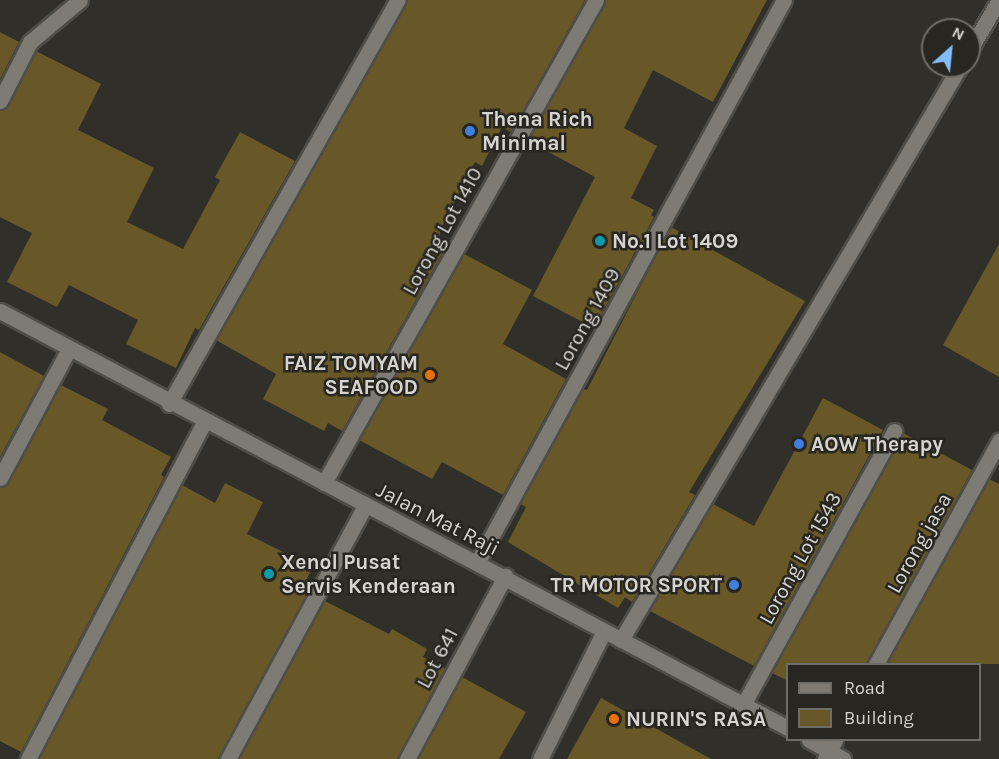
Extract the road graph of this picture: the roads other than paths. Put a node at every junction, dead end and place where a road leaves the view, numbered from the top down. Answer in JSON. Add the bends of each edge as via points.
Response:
{"nodes":[{"id":1,"x":80,"y":0,"type":"edge"},
{"id":2,"x":398,"y":0,"type":"edge"},
{"id":3,"x":596,"y":0,"type":"edge"},
{"id":4,"x":784,"y":0,"type":"edge"},
{"id":5,"x":999,"y":0,"type":"edge"},
{"id":6,"x":981,"y":31,"type":"edge"},
{"id":7,"x":953,"y":78,"type":"edge"},
{"id":8,"x":0,"y":101,"type":"edge"},
{"id":9,"x":0,"y":311,"type":"edge"},
{"id":10,"x":69,"y":349,"type":"junction"},
{"id":11,"x":169,"y":404,"type":"junction"},
{"id":12,"x":204,"y":422,"type":"junction"},
{"id":13,"x":894,"y":430,"type":"dead end"},
{"id":14,"x":999,"y":441,"type":"edge"},
{"id":15,"x":0,"y":478,"type":"edge"},
{"id":16,"x":324,"y":483,"type":"junction"},
{"id":17,"x":365,"y":506,"type":"junction"},
{"id":18,"x":477,"y":563,"type":"junction"},
{"id":19,"x":505,"y":576,"type":"junction"},
{"id":20,"x":604,"y":631,"type":"junction"},
{"id":21,"x":621,"y":640,"type":"junction"},
{"id":22,"x":877,"y":663,"type":"edge"},
{"id":23,"x":743,"y":705,"type":"junction"},
{"id":24,"x":786,"y":727,"type":"edge"},
{"id":25,"x":811,"y":741,"type":"edge"},
{"id":26,"x":830,"y":749,"type":"edge"},
{"id":27,"x":28,"y":759,"type":"edge"},
{"id":28,"x":228,"y":759,"type":"edge"},
{"id":29,"x":407,"y":759,"type":"edge"},
{"id":30,"x":540,"y":759,"type":"edge"},
{"id":31,"x":843,"y":759,"type":"edge"}],
"edges":[{"from":1,"to":8,"type":"street","via":[[30,42]]},
{"from":2,"to":11,"type":"street"},
{"from":3,"to":16,"type":"street","name":"Lorong Lot 1410"},
{"from":4,"to":18,"type":"street","name":"Lorong 1409"},
{"from":5,"to":6,"type":"street"},
{"from":7,"to":21,"type":"street"},
{"from":9,"to":10,"type":"street","name":"Jalan Mat Raji"},
{"from":10,"to":11,"type":"street","name":"Jalan Mat Raji"},
{"from":10,"to":15,"type":"street"},
{"from":11,"to":12,"type":"street","name":"Jalan Mat Raji"},
{"from":12,"to":16,"type":"street","name":"Jalan Mat Raji"},
{"from":12,"to":27,"type":"street"},
{"from":13,"to":23,"type":"street","name":"Lorong Lot 1543"},
{"from":14,"to":22,"type":"street","name":"Lorong jasa"},
{"from":16,"to":17,"type":"street","name":"Jalan Mat Raji"},
{"from":17,"to":18,"type":"street","name":"Jalan Mat Raji"},
{"from":17,"to":28,"type":"street"},
{"from":18,"to":19,"type":"street","name":"Jalan Mat Raji"},
{"from":19,"to":20,"type":"street","name":"Jalan Mat Raji"},
{"from":19,"to":29,"type":"street","name":"Lot 641"},
{"from":20,"to":21,"type":"street","name":"Jalan Mat Raji"},
{"from":20,"to":30,"type":"street"},
{"from":21,"to":23,"type":"street","name":"Jalan Mat Raji"},
{"from":23,"to":24,"type":"street","name":"Jalan Mat Raji"},
{"from":25,"to":26,"type":"street"},
{"from":26,"to":31,"type":"street"}]}
